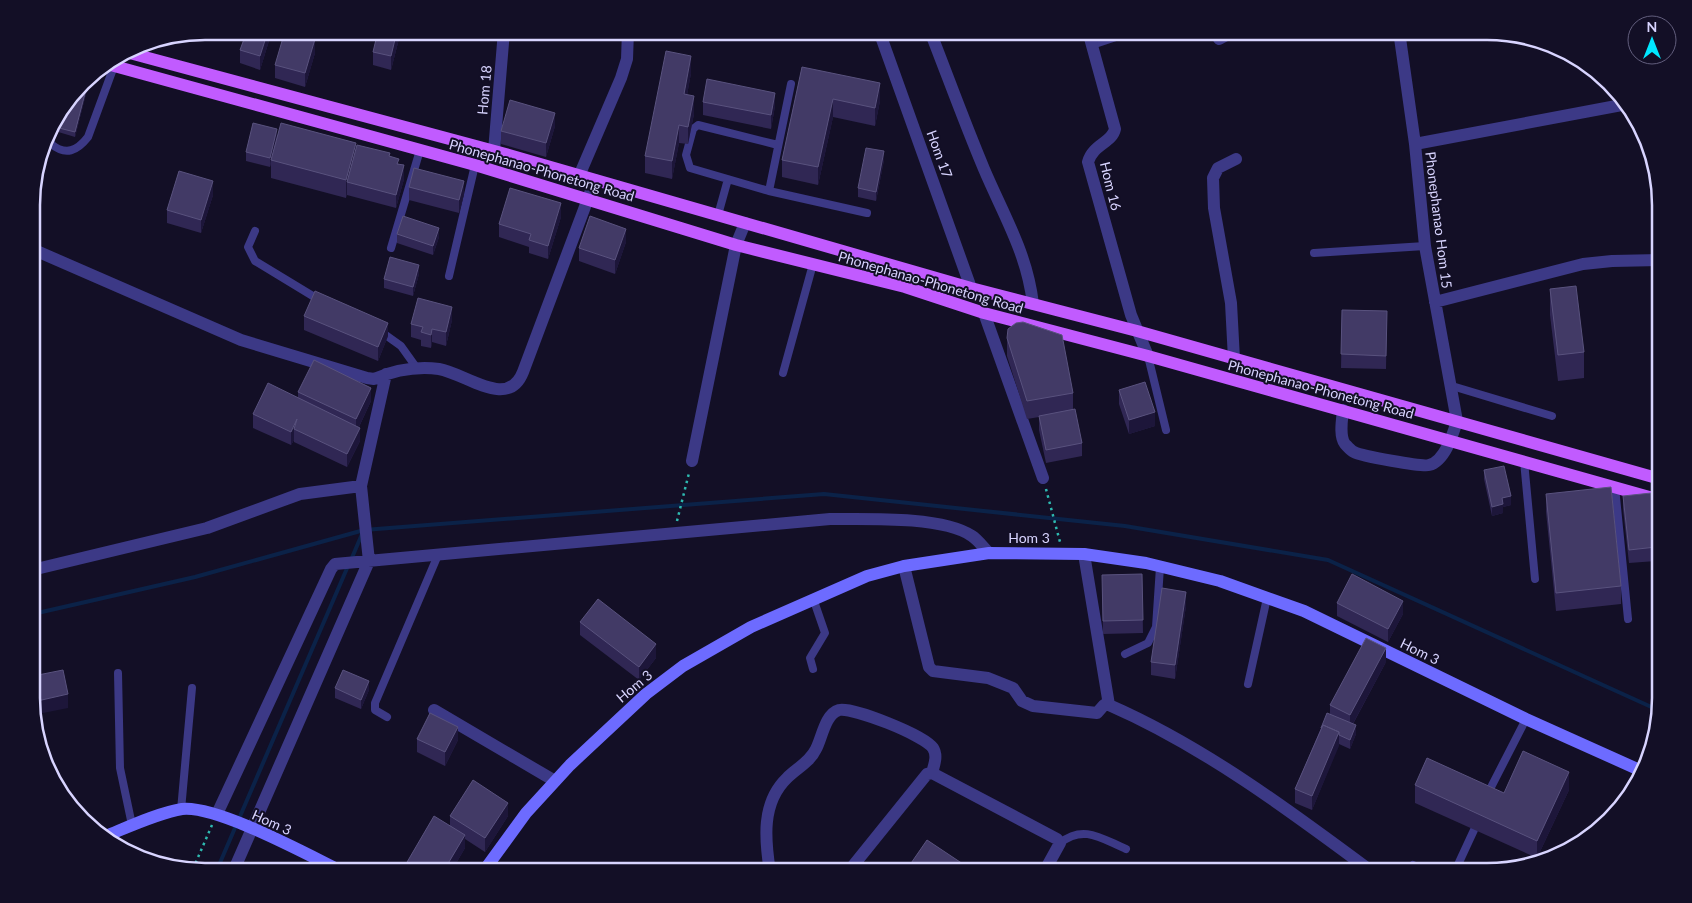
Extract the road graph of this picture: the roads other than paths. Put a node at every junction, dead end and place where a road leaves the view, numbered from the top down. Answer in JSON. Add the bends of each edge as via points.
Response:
{"nodes":[{"id":1,"x":503,"y":40,"type":"edge"},
{"id":2,"x":628,"y":40,"type":"edge"},
{"id":3,"x":882,"y":40,"type":"edge"},
{"id":4,"x":934,"y":40,"type":"edge"},
{"id":5,"x":1091,"y":40,"type":"edge"},
{"id":6,"x":1107,"y":40,"type":"edge"},
{"id":7,"x":1400,"y":40,"type":"edge"},
{"id":8,"x":1092,"y":45,"type":"junction"},
{"id":9,"x":137,"y":55,"type":"edge"},
{"id":10,"x":119,"y":64,"type":"edge"},
{"id":11,"x":110,"y":70,"type":"edge"},
{"id":12,"x":791,"y":84,"type":"dead end"},
{"id":13,"x":1619,"y":106,"type":"edge"},
{"id":14,"x":1415,"y":144,"type":"junction"},
{"id":15,"x":52,"y":145,"type":"edge"},
{"id":16,"x":778,"y":145,"type":"junction"},
{"id":17,"x":420,"y":150,"type":"junction"},
{"id":18,"x":494,"y":152,"type":"junction"},
{"id":19,"x":1236,"y":159,"type":"dead end"},
{"id":20,"x":475,"y":165,"type":"junction"},
{"id":21,"x":579,"y":176,"type":"junction"},
{"id":22,"x":728,"y":179,"type":"junction"},
{"id":23,"x":595,"y":180,"type":"junction"},
{"id":24,"x":769,"y":191,"type":"junction"},
{"id":25,"x":588,"y":198,"type":"junction"},
{"id":26,"x":867,"y":213,"type":"dead end"},
{"id":27,"x":718,"y":215,"type":"junction"},
{"id":28,"x":744,"y":223,"type":"junction"},
{"id":29,"x":255,"y":231,"type":"dead end"},
{"id":30,"x":736,"y":245,"type":"junction"},
{"id":31,"x":1425,"y":246,"type":"junction"},
{"id":32,"x":391,"y":248,"type":"dead end"},
{"id":33,"x":40,"y":252,"type":"edge"},
{"id":34,"x":1314,"y":252,"type":"dead end"},
{"id":35,"x":1652,"y":260,"type":"edge"},
{"id":36,"x":813,"y":264,"type":"junction"},
{"id":37,"x":910,"y":270,"type":"junction"},
{"id":38,"x":449,"y":276,"type":"dead end"},
{"id":39,"x":905,"y":287,"type":"junction"},
{"id":40,"x":971,"y":288,"type":"junction"},
{"id":41,"x":1435,"y":302,"type":"junction"},
{"id":42,"x":327,"y":304,"type":"edge"},
{"id":43,"x":1033,"y":304,"type":"junction"},
{"id":44,"x":984,"y":313,"type":"junction"},
{"id":45,"x":370,"y":325,"type":"edge"},
{"id":46,"x":1137,"y":331,"type":"junction"},
{"id":47,"x":1148,"y":356,"type":"junction"},
{"id":48,"x":1234,"y":359,"type":"junction"},
{"id":49,"x":416,"y":367,"type":"junction"},
{"id":50,"x":783,"y":373,"type":"dead end"},
{"id":51,"x":386,"y":374,"type":"junction"},
{"id":52,"x":1452,"y":386,"type":"junction"},
{"id":53,"x":1343,"y":410,"type":"junction"},
{"id":54,"x":1552,"y":416,"type":"dead end"},
{"id":55,"x":1457,"y":421,"type":"junction"},
{"id":56,"x":1166,"y":430,"type":"dead end"},
{"id":57,"x":1451,"y":440,"type":"junction"},
{"id":58,"x":692,"y":461,"type":"road end"},
{"id":59,"x":1524,"y":461,"type":"junction"},
{"id":60,"x":1652,"y":477,"type":"edge"},
{"id":61,"x":1044,"y":478,"type":"road end"},
{"id":62,"x":1615,"y":487,"type":"junction"},
{"id":63,"x":362,"y":490,"type":"junction"},
{"id":64,"x":1652,"y":498,"type":"edge"},
{"id":65,"x":989,"y":552,"type":"junction"},
{"id":66,"x":1084,"y":554,"type":"junction"},
{"id":67,"x":438,"y":555,"type":"junction"},
{"id":68,"x":365,"y":558,"type":"junction"},
{"id":69,"x":904,"y":566,"type":"junction"},
{"id":70,"x":1160,"y":567,"type":"junction"},
{"id":71,"x":40,"y":568,"type":"edge"},
{"id":72,"x":1535,"y":579,"type":"dead end"},
{"id":73,"x":1267,"y":598,"type":"junction"},
{"id":74,"x":814,"y":601,"type":"junction"},
{"id":75,"x":1628,"y":619,"type":"dead end"},
{"id":76,"x":1126,"y":654,"type":"dead end"},
{"id":77,"x":813,"y":669,"type":"dead end"},
{"id":78,"x":118,"y":672,"type":"dead end"},
{"id":79,"x":1248,"y":684,"type":"dead end"},
{"id":80,"x":192,"y":688,"type":"dead end"},
{"id":81,"x":1109,"y":705,"type":"junction"},
{"id":82,"x":434,"y":710,"type":"dead end"},
{"id":83,"x":387,"y":717,"type":"dead end"},
{"id":84,"x":1526,"y":719,"type":"junction"},
{"id":85,"x":1636,"y":768,"type":"edge"},
{"id":86,"x":932,"y":773,"type":"junction"},
{"id":87,"x":555,"y":781,"type":"junction"},
{"id":88,"x":1484,"y":802,"type":"edge"},
{"id":89,"x":181,"y":810,"type":"junction"},
{"id":90,"x":218,"y":815,"type":"junction"},
{"id":91,"x":132,"y":825,"type":"junction"},
{"id":92,"x":249,"y":828,"type":"junction"},
{"id":93,"x":1474,"y":830,"type":"dead end"},
{"id":94,"x":111,"y":834,"type":"edge"},
{"id":95,"x":1060,"y":843,"type":"junction"},
{"id":96,"x":1126,"y":849,"type":"dead end"},
{"id":97,"x":236,"y":863,"type":"edge"},
{"id":98,"x":323,"y":863,"type":"edge"},
{"id":99,"x":489,"y":863,"type":"edge"},
{"id":100,"x":769,"y":863,"type":"edge"},
{"id":101,"x":855,"y":863,"type":"edge"},
{"id":102,"x":1049,"y":863,"type":"edge"},
{"id":103,"x":1360,"y":863,"type":"edge"},
{"id":104,"x":1460,"y":863,"type":"edge"}],
"edges":[{"from":1,"to":18,"type":"street","name":"Hom 18"},
{"from":2,"to":21,"type":"street","via":[[627,59],[621,78]]},
{"from":3,"to":40,"type":"street","name":"Hom 17"},
{"from":4,"to":43,"type":"street","via":[[1025,261]]},
{"from":5,"to":8,"type":"street","name":"Hom 16"},
{"from":6,"to":8,"type":"lane"},
{"from":7,"to":14,"type":"street","name":"Phonephanao Hom 15"},
{"from":8,"to":46,"type":"street","name":"Hom 16","via":[[1115,129],[1113,136],[1095,148],[1088,162]]},
{"from":9,"to":18,"type":"main road","name":"Phonephanao-Phonetong Road"},
{"from":10,"to":17,"type":"main road","name":"Phonephanao-Phonetong Road"},
{"from":11,"to":15,"type":"lane","via":[[88,137],[72,151]]},
{"from":12,"to":16,"type":"lane"},
{"from":13,"to":14,"type":"street"},
{"from":14,"to":31,"type":"street","name":"Phonephanao Hom 15"},
{"from":16,"to":22,"type":"lane","via":[[698,125],[693,129],[687,163],[690,168]]},
{"from":16,"to":24,"type":"lane"},
{"from":17,"to":20,"type":"main road","name":"Phonephanao-Phonetong Road"},
{"from":17,"to":32,"type":"lane"},
{"from":18,"to":21,"type":"main road","name":"Phonephanao-Phonetong Road"},
{"from":19,"to":48,"type":"street","via":[[1218,168],[1213,178],[1214,208],[1231,303]]},
{"from":20,"to":25,"type":"main road","name":"Phonephanao-Phonetong Road"},
{"from":20,"to":38,"type":"lane"},
{"from":21,"to":23,"type":"main road","name":"Phonephanao-Phonetong Road"},
{"from":22,"to":24,"type":"lane"},
{"from":22,"to":27,"type":"lane"},
{"from":23,"to":25,"type":"street"},
{"from":23,"to":27,"type":"main road","name":"Phonephanao-Phonetong Road"},
{"from":24,"to":26,"type":"lane"},
{"from":25,"to":30,"type":"main road","name":"Phonephanao-Phonetong Road"},
{"from":25,"to":49,"type":"street","via":[[515,386],[510,390],[496,390],[441,370]]},
{"from":27,"to":28,"type":"main road","name":"Phonephanao-Phonetong Road"},
{"from":28,"to":30,"type":"street"},
{"from":28,"to":37,"type":"main road","name":"Phonephanao-Phonetong Road"},
{"from":29,"to":42,"type":"lane","via":[[248,247],[255,261]]},
{"from":30,"to":36,"type":"main road","name":"Phonephanao-Phonetong Road"},
{"from":30,"to":58,"type":"street"},
{"from":31,"to":34,"type":"lane"},
{"from":31,"to":41,"type":"street","name":"Phonephanao Hom 15"},
{"from":33,"to":51,"type":"street","via":[[241,340],[367,378]]},
{"from":35,"to":41,"type":"street","via":[[1583,264]]},
{"from":36,"to":39,"type":"main road","name":"Phonephanao-Phonetong Road"},
{"from":36,"to":50,"type":"lane"},
{"from":37,"to":39,"type":"main road"},
{"from":37,"to":40,"type":"main road","name":"Phonephanao-Phonetong Road"},
{"from":39,"to":44,"type":"main road","name":"Phonephanao-Phonetong Road"},
{"from":40,"to":43,"type":"main road","name":"Phonephanao-Phonetong Road"},
{"from":41,"to":52,"type":"street","name":"Phonephanao Hom 15"},
{"from":43,"to":46,"type":"main road","name":"Phonephanao-Phonetong Road"},
{"from":44,"to":47,"type":"main road","name":"Phonephanao-Phonetong Road"},
{"from":44,"to":61,"type":"street"},
{"from":45,"to":49,"type":"lane","via":[[401,346]]},
{"from":46,"to":47,"type":"street","name":"Hom 16"},
{"from":46,"to":48,"type":"main road","name":"Phonephanao-Phonetong Road"},
{"from":47,"to":53,"type":"main road","name":"Phonephanao-Phonetong Road"},
{"from":47,"to":56,"type":"lane"},
{"from":48,"to":55,"type":"main road","name":"Phonephanao-Phonetong Road"},
{"from":49,"to":51,"type":"street"},
{"from":51,"to":63,"type":"street"},
{"from":52,"to":54,"type":"lane"},
{"from":52,"to":55,"type":"street","name":"Phonephanao Hom 15"},
{"from":53,"to":57,"type":"main road","name":"Phonephanao-Phonetong Road"},
{"from":53,"to":57,"type":"street","name":"Phonephanao Hom 15","via":[[1344,443],[1354,452],[1429,465],[1438,460]]},
{"from":55,"to":57,"type":"street","name":"Phonephanao Hom 15"},
{"from":55,"to":60,"type":"main road","name":"Phonephanao-Phonetong Road"},
{"from":57,"to":59,"type":"main road","name":"Phonephanao-Phonetong Road"},
{"from":59,"to":62,"type":"main road","name":"Phonephanao-Phonetong Road"},
{"from":59,"to":72,"type":"lane"},
{"from":62,"to":64,"type":"main road","name":"Phonephanao-Phonetong Road"},
{"from":62,"to":75,"type":"lane"},
{"from":63,"to":68,"type":"street"},
{"from":63,"to":71,"type":"street","via":[[300,494],[207,528]]},
{"from":65,"to":66,"type":"street","name":"Hom 3"},
{"from":65,"to":67,"type":"street","via":[[972,536],[949,526],[886,519],[830,519]]},
{"from":65,"to":69,"type":"street","name":"Hom 3"},
{"from":66,"to":70,"type":"street","name":"Hom 3"},
{"from":66,"to":81,"type":"street"},
{"from":67,"to":68,"type":"street"},
{"from":67,"to":83,"type":"lane","via":[[375,703],[375,710]]},
{"from":68,"to":90,"type":"street","via":[[341,563],[331,569]]},
{"from":68,"to":92,"type":"street"},
{"from":69,"to":74,"type":"street","name":"Hom 3","via":[[868,576]]},
{"from":69,"to":81,"type":"street","via":[[929,667],[933,671],[988,678],[1013,688],[1022,701],[1033,706],[1097,713],[1104,705]]},
{"from":70,"to":73,"type":"street","name":"Hom 3","via":[[1220,581]]},
{"from":70,"to":76,"type":"lane","via":[[1156,627],[1148,643]]},
{"from":73,"to":79,"type":"lane"},
{"from":73,"to":84,"type":"street","name":"Hom 3","via":[[1304,612]]},
{"from":74,"to":77,"type":"lane","via":[[826,633],[810,658]]},
{"from":74,"to":87,"type":"street","name":"Hom 3","via":[[751,627],[683,666],[646,694]]},
{"from":78,"to":91,"type":"lane","via":[[120,768]]},
{"from":80,"to":89,"type":"lane"},
{"from":81,"to":103,"type":"street","via":[[1149,722],[1237,777]]},
{"from":82,"to":87,"type":"street"},
{"from":84,"to":85,"type":"street","name":"Hom 3"},
{"from":84,"to":88,"type":"lane"},
{"from":86,"to":95,"type":"street"},
{"from":86,"to":100,"type":"street","via":[[936,759],[933,748],[925,740],[847,710],[834,713],[829,717],[816,751],[786,779],[774,796],[766,820]]},
{"from":86,"to":101,"type":"street","via":[[927,774]]},
{"from":87,"to":99,"type":"street","name":"Hom 3"},
{"from":89,"to":90,"type":"street","name":"Hom 3","via":[[196,809]]},
{"from":89,"to":91,"type":"street"},
{"from":90,"to":92,"type":"street","name":"Hom 3"},
{"from":91,"to":94,"type":"street"},
{"from":92,"to":97,"type":"street"},
{"from":92,"to":98,"type":"street","name":"Hom 3"},
{"from":93,"to":104,"type":"lane"},
{"from":95,"to":96,"type":"lane","via":[[1070,835],[1081,833]]},
{"from":95,"to":102,"type":"street"}]}
